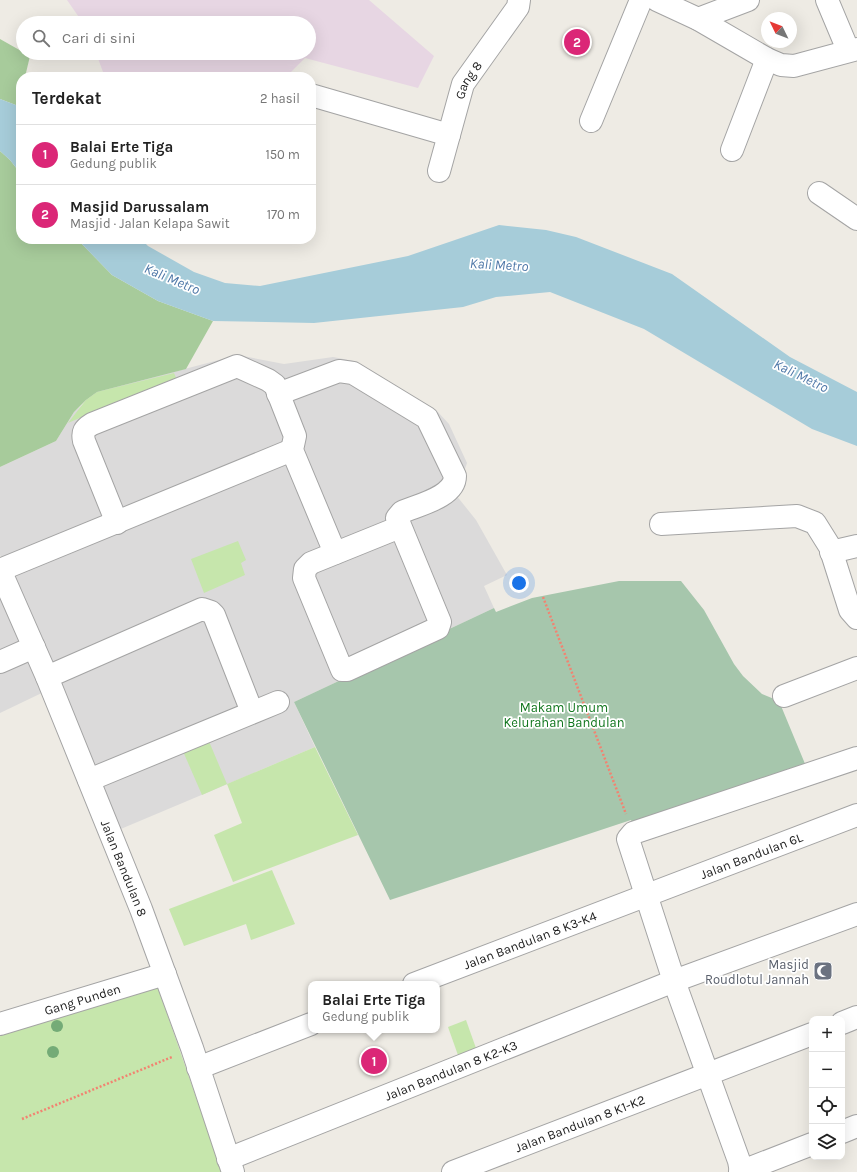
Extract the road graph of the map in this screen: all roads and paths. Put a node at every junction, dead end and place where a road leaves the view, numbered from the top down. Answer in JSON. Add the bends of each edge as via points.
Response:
{"nodes":[{"id":1,"x":519,"y":0,"type":"edge"},
{"id":2,"x":641,"y":0,"type":"edge"},
{"id":3,"x":657,"y":0,"type":"edge"},
{"id":4,"x":748,"y":0,"type":"edge"},
{"id":5,"x":827,"y":0,"type":"edge"},
{"id":6,"x":698,"y":19,"type":"junction"},
{"id":7,"x":852,"y":49,"type":"edge"},
{"id":8,"x":767,"y":59,"type":"junction"},
{"id":9,"x":316,"y":96,"type":"edge"},
{"id":10,"x":591,"y":121,"type":"dead end"},
{"id":11,"x":449,"y":135,"type":"junction"},
{"id":12,"x":732,"y":150,"type":"dead end"},
{"id":13,"x":439,"y":171,"type":"dead end"},
{"id":14,"x":819,"y":193,"type":"dead end"},
{"id":15,"x":857,"y":219,"type":"edge"},
{"id":16,"x":278,"y":394,"type":"junction"},
{"id":17,"x":292,"y":450,"type":"junction"},
{"id":18,"x":116,"y":523,"type":"junction"},
{"id":19,"x":661,"y":524,"type":"dead end"},
{"id":20,"x":400,"y":528,"type":"junction"},
{"id":21,"x":857,"y":546,"type":"edge"},
{"id":22,"x":831,"y":552,"type":"junction"},
{"id":23,"x":335,"y":554,"type":"junction"},
{"id":24,"x":0,"y":570,"type":"edge"},
{"id":25,"x":850,"y":586,"type":"edge"},
{"id":26,"x":543,"y":597,"type":"dead end"},
{"id":27,"x":857,"y":618,"type":"edge"},
{"id":28,"x":34,"y":647,"type":"junction"},
{"id":29,"x":0,"y":662,"type":"edge"},
{"id":30,"x":857,"y":668,"type":"edge"},
{"id":31,"x":47,"y":677,"type":"junction"},
{"id":32,"x":784,"y":696,"type":"dead end"},
{"id":33,"x":278,"y":702,"type":"dead end"},
{"id":34,"x":252,"y":712,"type":"junction"},
{"id":35,"x":857,"y":758,"type":"edge"},
{"id":36,"x":89,"y":780,"type":"junction"},
{"id":37,"x":857,"y":814,"type":"edge"},
{"id":38,"x":633,"y":833,"type":"junction"},
{"id":39,"x":646,"y":894,"type":"junction"},
{"id":40,"x":857,"y":914,"type":"edge"},
{"id":41,"x":165,"y":974,"type":"junction"},
{"id":42,"x":422,"y":981,"type":"edge"},
{"id":43,"x":674,"y":982,"type":"junction"},
{"id":44,"x":857,"y":1017,"type":"edge"},
{"id":45,"x":845,"y":1022,"type":"edge"},
{"id":46,"x":0,"y":1024,"type":"edge"},
{"id":47,"x":308,"y":1025,"type":"edge"},
{"id":48,"x":809,"y":1035,"type":"edge"},
{"id":49,"x":195,"y":1058,"type":"junction"},
{"id":50,"x":707,"y":1074,"type":"junction"},
{"id":51,"x":22,"y":1119,"type":"dead end"},
{"id":52,"x":857,"y":1126,"type":"edge"},
{"id":53,"x":845,"y":1131,"type":"edge"},
{"id":54,"x":809,"y":1145,"type":"edge"},
{"id":55,"x":230,"y":1166,"type":"edge"},
{"id":56,"x":453,"y":1172,"type":"edge"},
{"id":57,"x":740,"y":1172,"type":"edge"}],
"edges":[{"from":1,"to":11,"type":"street","name":"Gang 8","via":[[518,7],[464,80]]},
{"from":2,"to":10,"type":"street"},
{"from":3,"to":6,"type":"street"},
{"from":4,"to":6,"type":"street"},
{"from":5,"to":7,"type":"street"},
{"from":6,"to":8,"type":"street"},
{"from":7,"to":8,"type":"street","via":[[794,66],[781,65]]},
{"from":8,"to":12,"type":"street"},
{"from":9,"to":11,"type":"street"},
{"from":11,"to":13,"type":"street","name":"Gang 8"},
{"from":14,"to":15,"type":"street"},
{"from":16,"to":17,"type":"street","via":[[295,436]]},
{"from":16,"to":18,"type":"street","via":[[272,382],[237,366],[85,428],[83,434]]},
{"from":16,"to":20,"type":"street","via":[[339,371],[346,371],[427,418],[455,476],[455,481],[448,493],[402,512],[397,518]]},
{"from":17,"to":18,"type":"street"},
{"from":17,"to":23,"type":"street"},
{"from":18,"to":24,"type":"street"},
{"from":19,"to":22,"type":"street","via":[[797,516],[815,522]]},
{"from":20,"to":23,"type":"street"},
{"from":20,"to":23,"type":"street","via":[[440,625],[437,629],[347,670],[342,670],[338,664],[304,578],[305,569],[311,563]]},
{"from":21,"to":22,"type":"street"},
{"from":22,"to":25,"type":"street"},
{"from":24,"to":28,"type":"street","name":"Jalan Bandulan 8"},
{"from":25,"to":27,"type":"street","via":[[850,610]]},
{"from":26,"to":38,"type":"path"},
{"from":28,"to":29,"type":"street"},
{"from":28,"to":31,"type":"street","name":"Jalan Bandulan 8"},
{"from":30,"to":32,"type":"street"},
{"from":31,"to":34,"type":"street","via":[[202,609],[214,616]]},
{"from":31,"to":36,"type":"street","name":"Jalan Bandulan 8"},
{"from":33,"to":34,"type":"street"},
{"from":34,"to":36,"type":"street"},
{"from":35,"to":38,"type":"street"},
{"from":36,"to":41,"type":"street","name":"Jalan Bandulan 8"},
{"from":37,"to":39,"type":"street","name":"Jalan Bandulan 6L"},
{"from":38,"to":39,"type":"street","via":[[628,839]]},
{"from":39,"to":42,"type":"street","name":"Jalan Bandulan 8 K3-K4"},
{"from":39,"to":43,"type":"street"},
{"from":40,"to":43,"type":"street","name":"Jalan Bandulan 8 K2-K3"},
{"from":41,"to":46,"type":"street","name":"Gang Punden"},
{"from":41,"to":49,"type":"street","name":"Jalan Bandulan 8"},
{"from":43,"to":50,"type":"street"},
{"from":43,"to":55,"type":"street","name":"Jalan Bandulan 8 K2-K3"},
{"from":44,"to":45,"type":"street"},
{"from":47,"to":49,"type":"street"},
{"from":48,"to":50,"type":"street","name":"Jalan Bandulan 8 K1-K2"},
{"from":49,"to":51,"type":"path"},
{"from":49,"to":55,"type":"street","name":"Jalan Bandulan 8"},
{"from":50,"to":56,"type":"street","name":"Jalan Bandulan 8 K1-K2"},
{"from":50,"to":57,"type":"street","via":[[739,1161]]},
{"from":52,"to":53,"type":"street"},
{"from":54,"to":57,"type":"street"}]}
